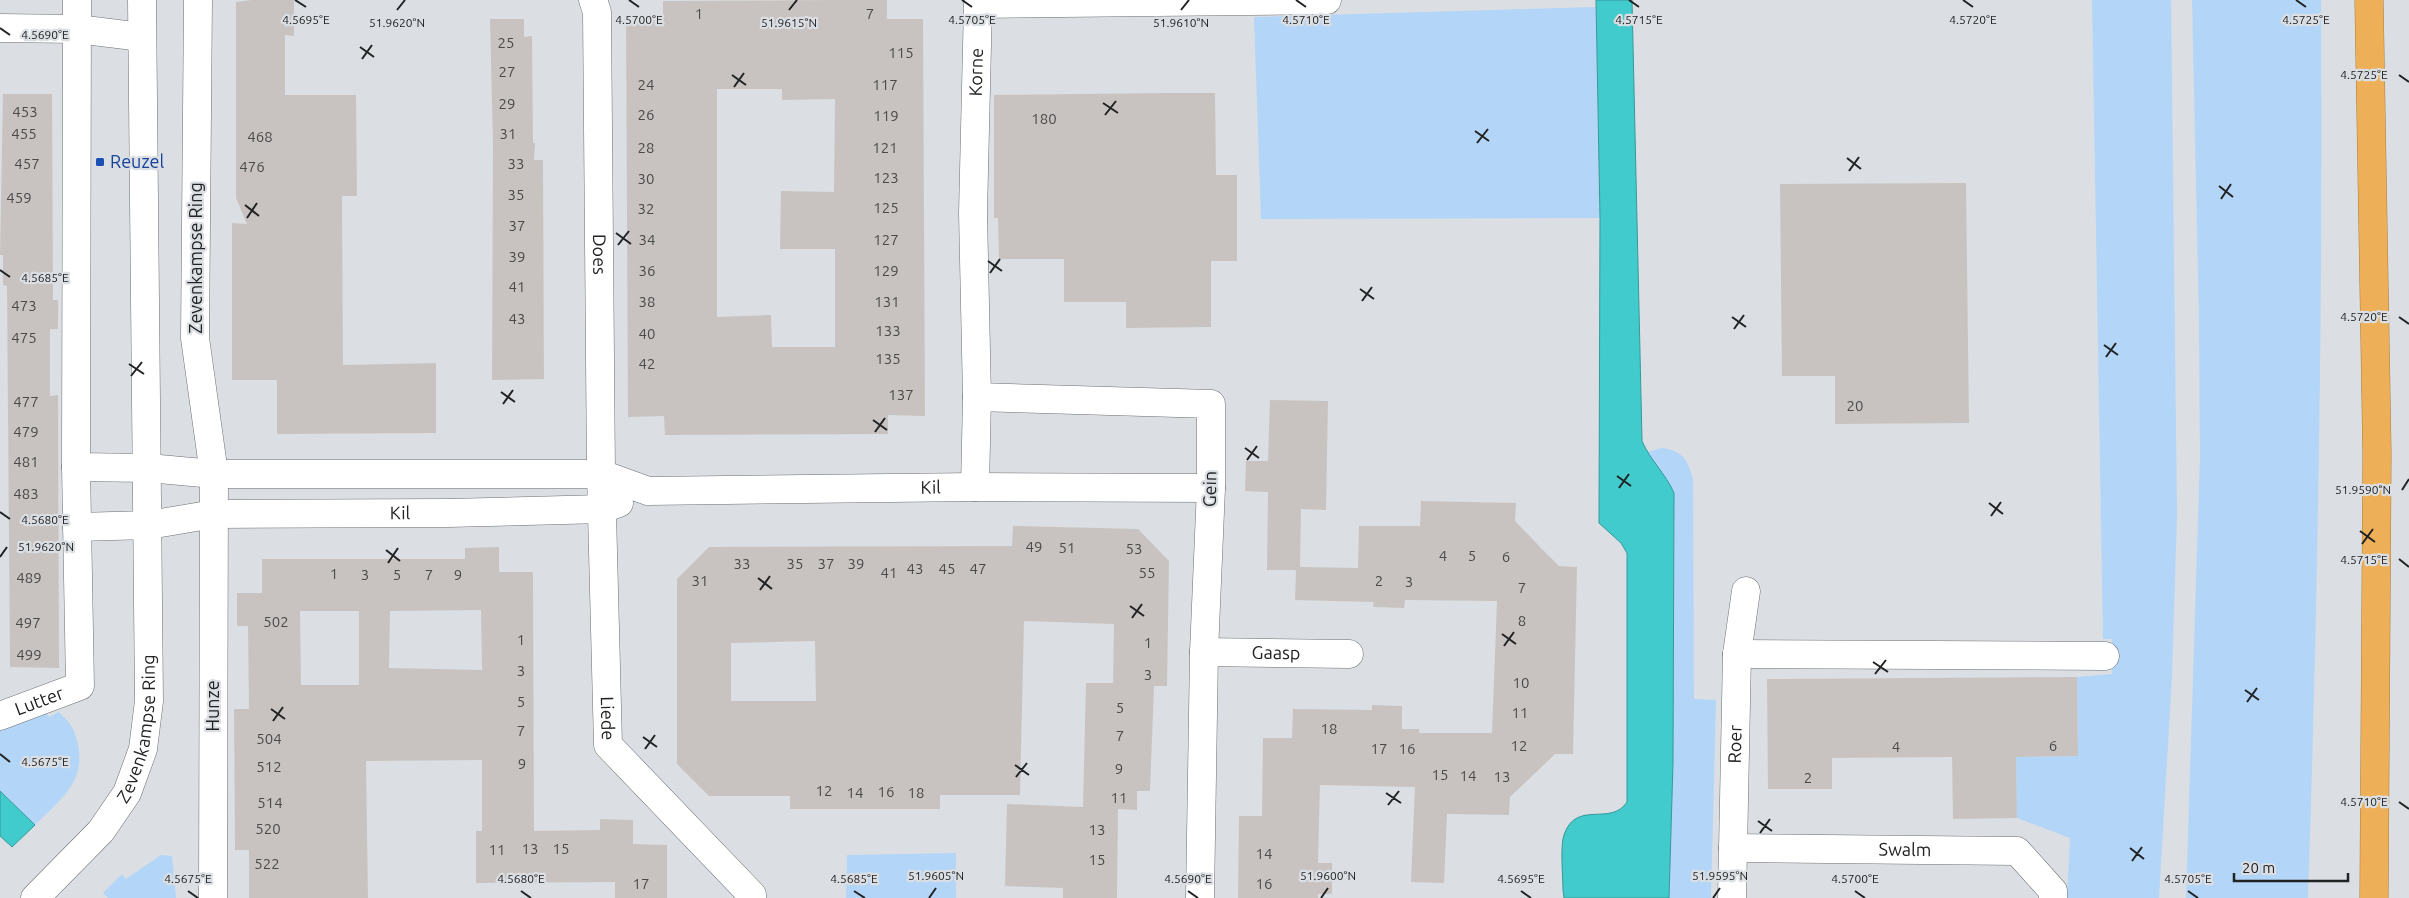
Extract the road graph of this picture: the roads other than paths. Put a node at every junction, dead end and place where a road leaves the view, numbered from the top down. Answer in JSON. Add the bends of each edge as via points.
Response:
{"nodes":[{"id":1,"x":77,"y":0,"type":"edge"},
{"id":2,"x":142,"y":0,"type":"edge"},
{"id":3,"x":198,"y":0,"type":"edge"},
{"id":4,"x":593,"y":0,"type":"edge"},
{"id":5,"x":1327,"y":0,"type":"edge"},
{"id":6,"x":2369,"y":0,"type":"edge"},
{"id":7,"x":0,"y":28,"type":"edge"},
{"id":8,"x":77,"y":29,"type":"junction"},
{"id":9,"x":142,"y":37,"type":"junction"},
{"id":10,"x":977,"y":397,"type":"junction"},
{"id":11,"x":76,"y":467,"type":"junction"},
{"id":12,"x":148,"y":468,"type":"junction"},
{"id":13,"x":214,"y":474,"type":"junction"},
{"id":14,"x":601,"y":474,"type":"junction"},
{"id":15,"x":975,"y":487,"type":"junction"},
{"id":16,"x":1211,"y":488,"type":"junction"},
{"id":17,"x":648,"y":491,"type":"junction"},
{"id":18,"x":603,"y":509,"type":"junction"},
{"id":19,"x":214,"y":514,"type":"junction"},
{"id":20,"x":148,"y":525,"type":"junction"},
{"id":21,"x":77,"y":527,"type":"junction"},
{"id":22,"x":1746,"y":591,"type":"dead end"},
{"id":23,"x":1204,"y":652,"type":"junction"},
{"id":24,"x":1349,"y":654,"type":"dead end"},
{"id":25,"x":1737,"y":654,"type":"junction"},
{"id":26,"x":2105,"y":656,"type":"dead end"},
{"id":27,"x":0,"y":716,"type":"edge"},
{"id":28,"x":1733,"y":848,"type":"junction"},
{"id":29,"x":35,"y":898,"type":"edge"},
{"id":30,"x":214,"y":898,"type":"edge"},
{"id":31,"x":752,"y":898,"type":"edge"},
{"id":32,"x":1200,"y":898,"type":"edge"},
{"id":33,"x":1732,"y":898,"type":"edge"},
{"id":34,"x":2053,"y":898,"type":"edge"},
{"id":35,"x":2374,"y":898,"type":"edge"}],
"edges":[{"from":1,"to":8,"type":"street"},
{"from":2,"to":9,"type":"street","name":"Zevenkampse Ring"},
{"from":3,"to":13,"type":"street","name":"Zevenkampse Ring","via":[[195,338]]},
{"from":4,"to":14,"type":"street","name":"Does","via":[[597,12]]},
{"from":5,"to":10,"type":"street","name":"Korne","via":[[978,4],[973,214]]},
{"from":6,"to":35,"type":"highway","via":[[2377,454]]},
{"from":7,"to":8,"type":"street"},
{"from":8,"to":9,"type":"street"},
{"from":8,"to":11,"type":"street"},
{"from":9,"to":12,"type":"street","name":"Zevenkampse Ring"},
{"from":10,"to":15,"type":"street"},
{"from":10,"to":16,"type":"street","name":"Gein","via":[[1211,404]]},
{"from":11,"to":12,"type":"street"},
{"from":11,"to":21,"type":"street"},
{"from":12,"to":13,"type":"street","name":"Kil"},
{"from":12,"to":20,"type":"street","name":"Zevenkampse Ring"},
{"from":13,"to":14,"type":"street","name":"Kil"},
{"from":13,"to":19,"type":"street","name":"Zevenkampse Ring"},
{"from":14,"to":17,"type":"street","name":"Kil"},
{"from":14,"to":18,"type":"street","name":"Does"},
{"from":15,"to":16,"type":"street","name":"Kil"},
{"from":15,"to":17,"type":"street","name":"Kil"},
{"from":16,"to":23,"type":"street","name":"Gein"},
{"from":17,"to":18,"type":"street","name":"Kil"},
{"from":18,"to":19,"type":"street","name":"Kil","via":[[448,514]]},
{"from":18,"to":31,"type":"street","name":"Liede","via":[[608,745]]},
{"from":19,"to":20,"type":"street","name":"Kil"},
{"from":19,"to":30,"type":"street","name":"Hunze"},
{"from":20,"to":21,"type":"street"},
{"from":20,"to":29,"type":"street","name":"Zevenkampse Ring","via":[[149,701],[143,749],[128,793],[100,831]]},
{"from":21,"to":27,"type":"street","name":"Lutter","via":[[80,686]]},
{"from":22,"to":25,"type":"street","name":"Roer"},
{"from":23,"to":24,"type":"street","name":"Gaasp"},
{"from":23,"to":32,"type":"street","name":"Gein"},
{"from":25,"to":26,"type":"street"},
{"from":25,"to":28,"type":"street","name":"Roer"},
{"from":28,"to":33,"type":"street","name":"Roer"},
{"from":28,"to":34,"type":"street","name":"Swalm","via":[[2017,851],[2053,891]]}]}
